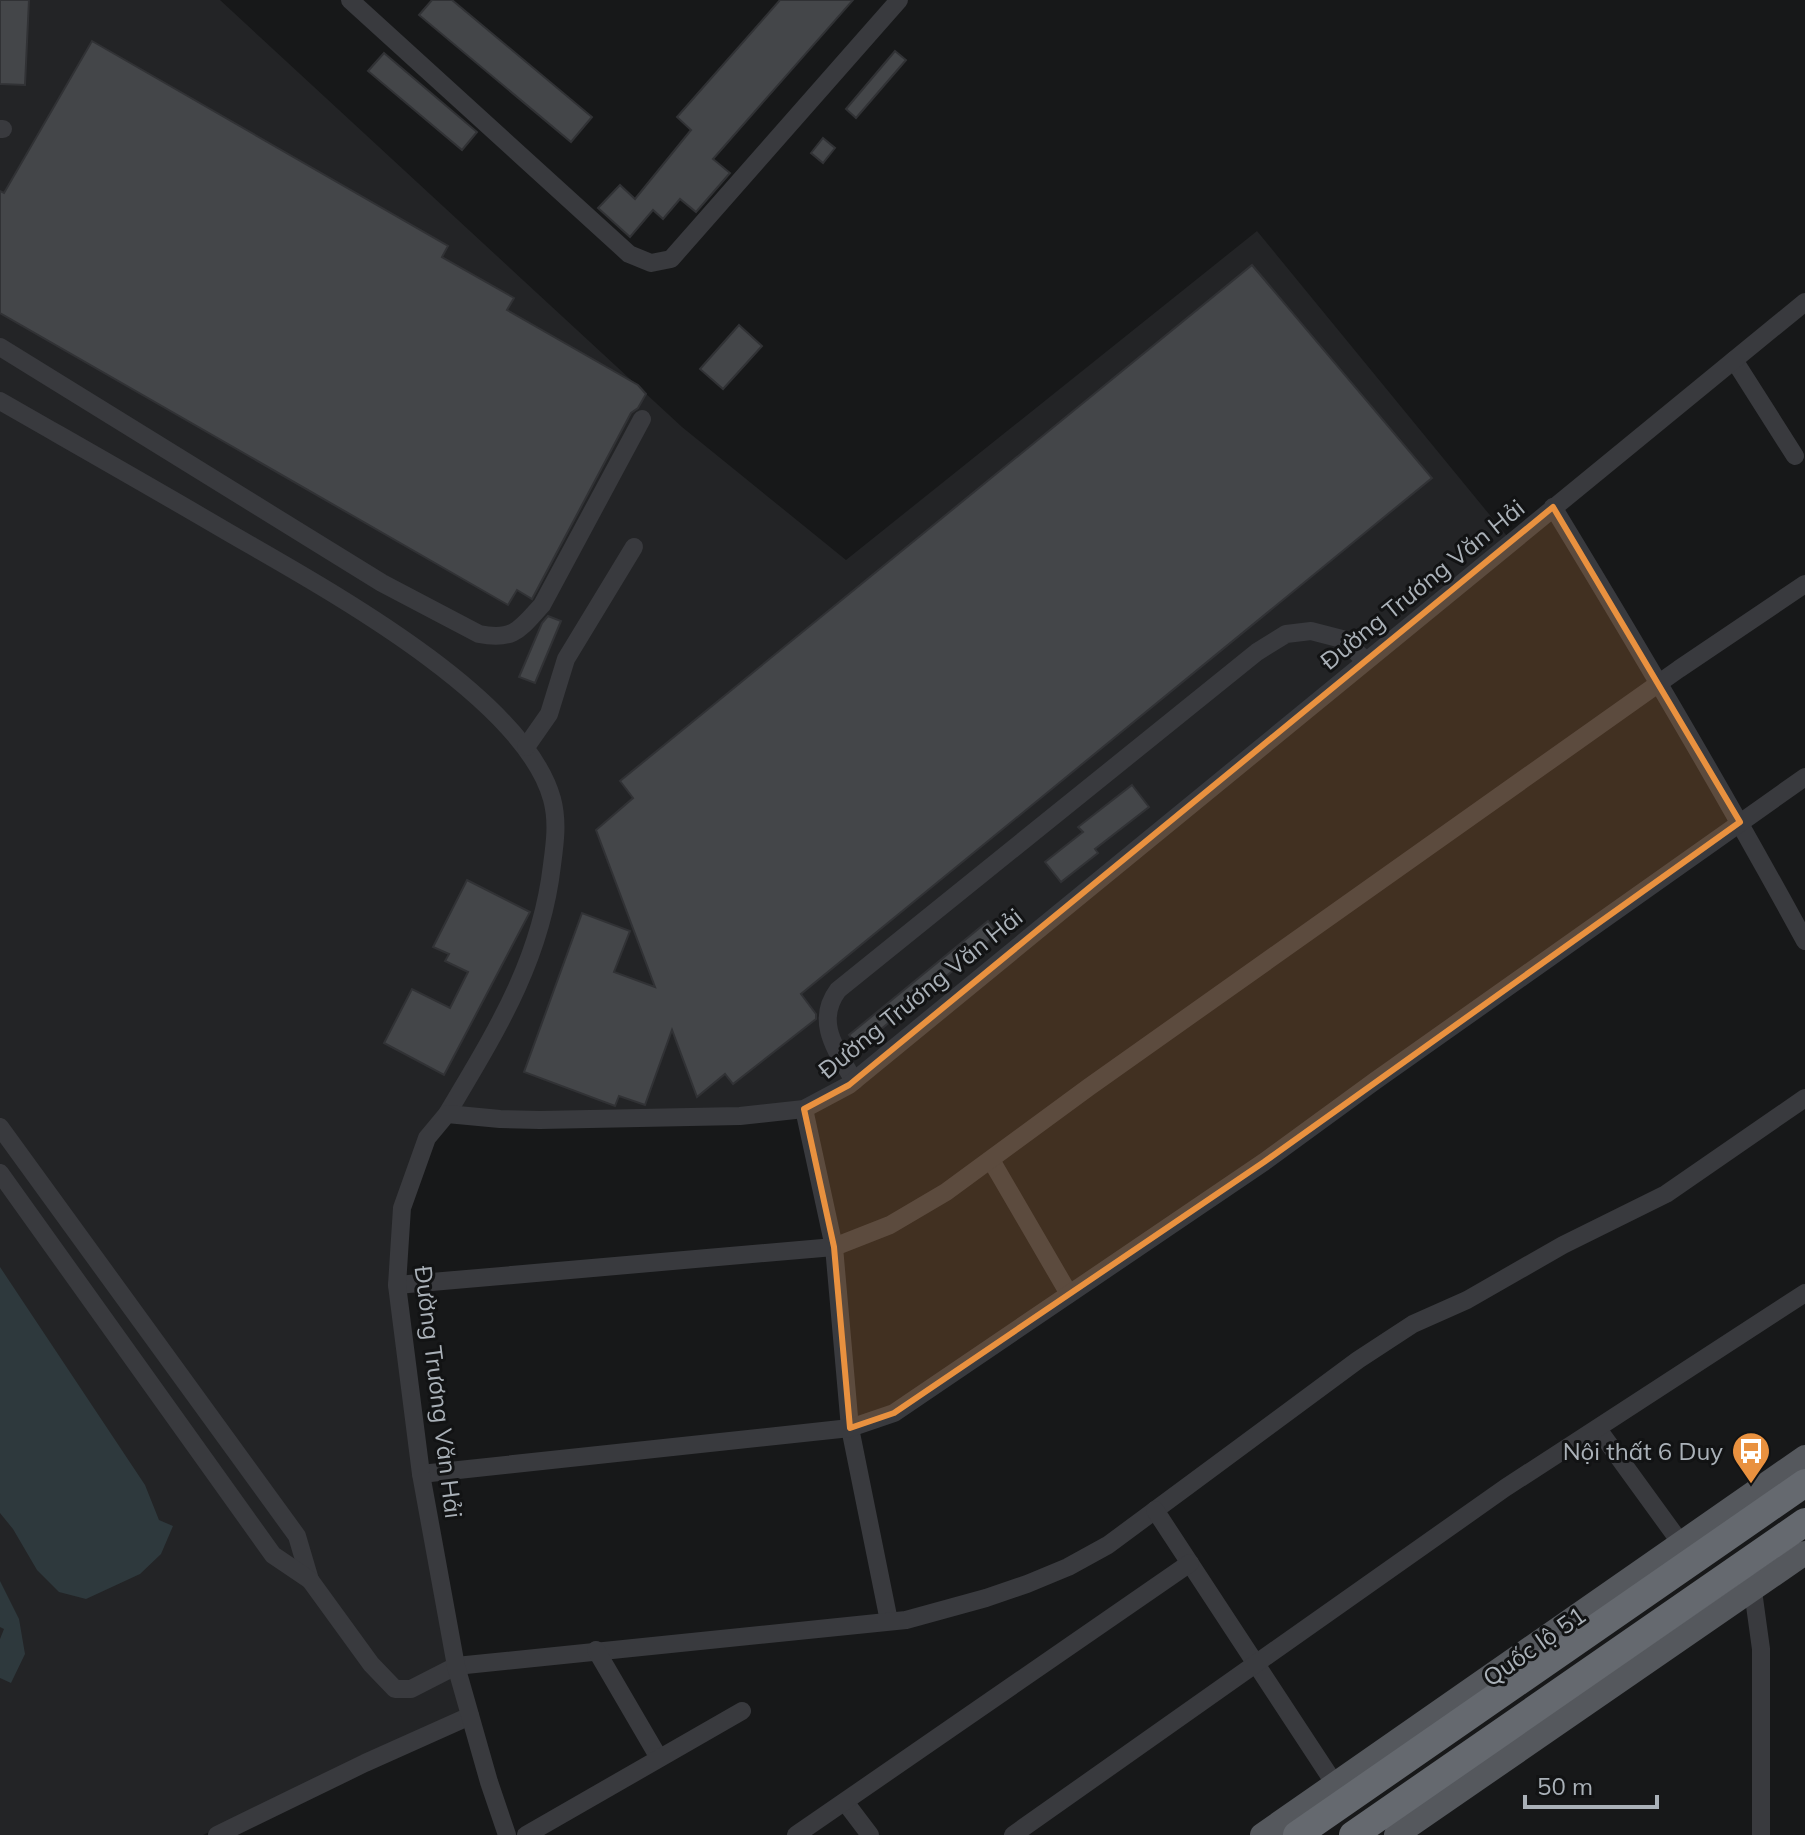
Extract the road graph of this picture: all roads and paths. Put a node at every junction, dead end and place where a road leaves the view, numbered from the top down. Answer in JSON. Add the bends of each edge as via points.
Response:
{"nodes":[{"id":1,"x":350,"y":0,"type":"edge"},
{"id":2,"x":899,"y":0,"type":"edge"},
{"id":3,"x":1805,"y":302,"type":"edge"},
{"id":4,"x":0,"y":347,"type":"edge"},
{"id":5,"x":1734,"y":360,"type":"junction"},
{"id":6,"x":0,"y":401,"type":"edge"},
{"id":7,"x":642,"y":419,"type":"dead end"},
{"id":8,"x":1795,"y":456,"type":"dead end"},
{"id":9,"x":1553,"y":507,"type":"junction"},
{"id":10,"x":634,"y":547,"type":"dead end"},
{"id":11,"x":1805,"y":584,"type":"edge"},
{"id":12,"x":1366,"y":661,"type":"junction"},
{"id":13,"x":1659,"y":682,"type":"junction"},
{"id":14,"x":526,"y":747,"type":"junction"},
{"id":15,"x":1805,"y":777,"type":"edge"},
{"id":16,"x":1740,"y":822,"type":"junction"},
{"id":17,"x":1805,"y":941,"type":"edge"},
{"id":18,"x":854,"y":1081,"type":"junction"},
{"id":19,"x":1805,"y":1098,"type":"edge"},
{"id":20,"x":804,"y":1109,"type":"junction"},
{"id":21,"x":447,"y":1114,"type":"junction"},
{"id":22,"x":0,"y":1127,"type":"edge"},
{"id":23,"x":991,"y":1160,"type":"junction"},
{"id":24,"x":0,"y":1173,"type":"edge"},
{"id":25,"x":834,"y":1247,"type":"junction"},
{"id":26,"x":113,"y":1283,"type":"junction"},
{"id":27,"x":397,"y":1285,"type":"junction"},
{"id":28,"x":1805,"y":1293,"type":"edge"},
{"id":29,"x":1069,"y":1294,"type":"junction"},
{"id":30,"x":91,"y":1300,"type":"junction"},
{"id":31,"x":850,"y":1428,"type":"junction"},
{"id":32,"x":1598,"y":1429,"type":"junction"},
{"id":33,"x":1805,"y":1457,"type":"edge"},
{"id":34,"x":421,"y":1474,"type":"junction"},
{"id":35,"x":1805,"y":1483,"type":"edge"},
{"id":36,"x":1155,"y":1510,"type":"junction"},
{"id":37,"x":1805,"y":1522,"type":"edge"},
{"id":38,"x":1687,"y":1552,"type":"junction"},
{"id":39,"x":1805,"y":1553,"type":"edge"},
{"id":40,"x":1190,"y":1563,"type":"junction"},
{"id":41,"x":1740,"y":1565,"type":"junction"},
{"id":42,"x":310,"y":1580,"type":"junction"},
{"id":43,"x":1753,"y":1591,"type":"junction"},
{"id":44,"x":889,"y":1621,"type":"junction"},
{"id":45,"x":596,"y":1650,"type":"junction"},
{"id":46,"x":1257,"y":1664,"type":"junction"},
{"id":47,"x":456,"y":1666,"type":"junction"},
{"id":48,"x":742,"y":1711,"type":"dead end"},
{"id":49,"x":470,"y":1716,"type":"junction"},
{"id":50,"x":659,"y":1758,"type":"junction"},
{"id":51,"x":1340,"y":1793,"type":"junction"},
{"id":52,"x":845,"y":1802,"type":"junction"},
{"id":53,"x":217,"y":1835,"type":"edge"},
{"id":54,"x":507,"y":1835,"type":"edge"},
{"id":55,"x":526,"y":1835,"type":"edge"},
{"id":56,"x":796,"y":1835,"type":"edge"},
{"id":57,"x":870,"y":1835,"type":"edge"},
{"id":58,"x":1013,"y":1835,"type":"edge"},
{"id":59,"x":1262,"y":1835,"type":"edge"},
{"id":60,"x":1297,"y":1835,"type":"edge"},
{"id":61,"x":1353,"y":1835,"type":"edge"},
{"id":62,"x":1396,"y":1835,"type":"edge"},
{"id":63,"x":1761,"y":1835,"type":"edge"}],
"edges":[{"from":1,"to":2,"type":"street","via":[[629,254],[651,263],[671,259]]},
{"from":3,"to":5,"type":"street","name":"Đường Trương Văn Hải"},
{"from":4,"to":7,"type":"street","via":[[382,583],[492,637],[519,630],[542,605]]},
{"from":5,"to":8,"type":"street"},
{"from":5,"to":9,"type":"street","name":"Đường Trương Văn Hải"},
{"from":6,"to":14,"type":"street","via":[[384,626],[468,688]]},
{"from":9,"to":12,"type":"street","name":"Đường Trương Văn Hải"},
{"from":9,"to":13,"type":"street"},
{"from":10,"to":14,"type":"street","via":[[566,659],[549,714]]},
{"from":11,"to":13,"type":"street"},
{"from":12,"to":18,"type":"street","name":"Đường Trương Văn Hải"},
{"from":12,"to":18,"type":"street","via":[[1342,639],[1311,631],[1286,634],[1257,652],[838,990],[829,1005],[827,1027]]},
{"from":13,"to":16,"type":"street"},
{"from":13,"to":23,"type":"street"},
{"from":14,"to":21,"type":"street","via":[[553,800],[556,831],[538,939],[497,1028]]},
{"from":15,"to":16,"type":"street"},
{"from":16,"to":17,"type":"street"},
{"from":16,"to":29,"type":"street","via":[[1264,1162]]},
{"from":18,"to":20,"type":"street","name":"Đường Trương Văn Hải"},
{"from":19,"to":36,"type":"street","via":[[1666,1194],[1413,1324]]},
{"from":20,"to":21,"type":"street","name":"Đường Trương Văn Hải","via":[[583,1120]]},
{"from":20,"to":25,"type":"street"},
{"from":21,"to":27,"type":"street","name":"Đường Trương Văn Hải","via":[[427,1138],[402,1208]]},
{"from":22,"to":26,"type":"street"},
{"from":23,"to":25,"type":"street","via":[[909,1215]]},
{"from":23,"to":29,"type":"street"},
{"from":24,"to":30,"type":"street"},
{"from":25,"to":27,"type":"street"},
{"from":25,"to":31,"type":"street"},
{"from":26,"to":30,"type":"street"},
{"from":26,"to":42,"type":"street","via":[[297,1536]]},
{"from":27,"to":34,"type":"street","name":"Đường Trương Văn Hải"},
{"from":28,"to":32,"type":"street"},
{"from":29,"to":31,"type":"street","via":[[894,1413]]},
{"from":30,"to":42,"type":"street","via":[[273,1555]]},
{"from":31,"to":34,"type":"street"},
{"from":31,"to":44,"type":"street"},
{"from":32,"to":38,"type":"street"},
{"from":32,"to":46,"type":"street","via":[[1505,1488]]},
{"from":33,"to":38,"type":"main road","name":"Quốc lộ 51"},
{"from":34,"to":47,"type":"street","name":"Đường Trương Văn Hải"},
{"from":35,"to":38,"type":"highway","name":"Quốc lộ 51"},
{"from":36,"to":40,"type":"street"},
{"from":36,"to":44,"type":"street","via":[[1068,1567],[986,1598]]},
{"from":37,"to":41,"type":"highway"},
{"from":38,"to":51,"type":"highway","name":"Quốc lộ 51"},
{"from":39,"to":43,"type":"main road"},
{"from":40,"to":46,"type":"street"},
{"from":40,"to":52,"type":"street"},
{"from":41,"to":43,"type":"street"},
{"from":41,"to":61,"type":"highway"},
{"from":42,"to":47,"type":"street","via":[[395,1689],[411,1689]]},
{"from":43,"to":62,"type":"main road"},
{"from":43,"to":63,"type":"street","via":[[1761,1649]]},
{"from":44,"to":45,"type":"street"},
{"from":45,"to":47,"type":"street"},
{"from":45,"to":50,"type":"street"},
{"from":46,"to":51,"type":"street"},
{"from":46,"to":58,"type":"street"},
{"from":47,"to":49,"type":"street","name":"Đường Trương Văn Hải"},
{"from":48,"to":50,"type":"street"},
{"from":49,"to":53,"type":"street"},
{"from":49,"to":54,"type":"street","name":"Đường Trương Văn Hải"},
{"from":50,"to":55,"type":"street"},
{"from":51,"to":59,"type":"main road","name":"Quốc lộ 51"},
{"from":51,"to":60,"type":"highway","name":"Quốc lộ 51"},
{"from":52,"to":56,"type":"street"},
{"from":52,"to":57,"type":"street"}]}
